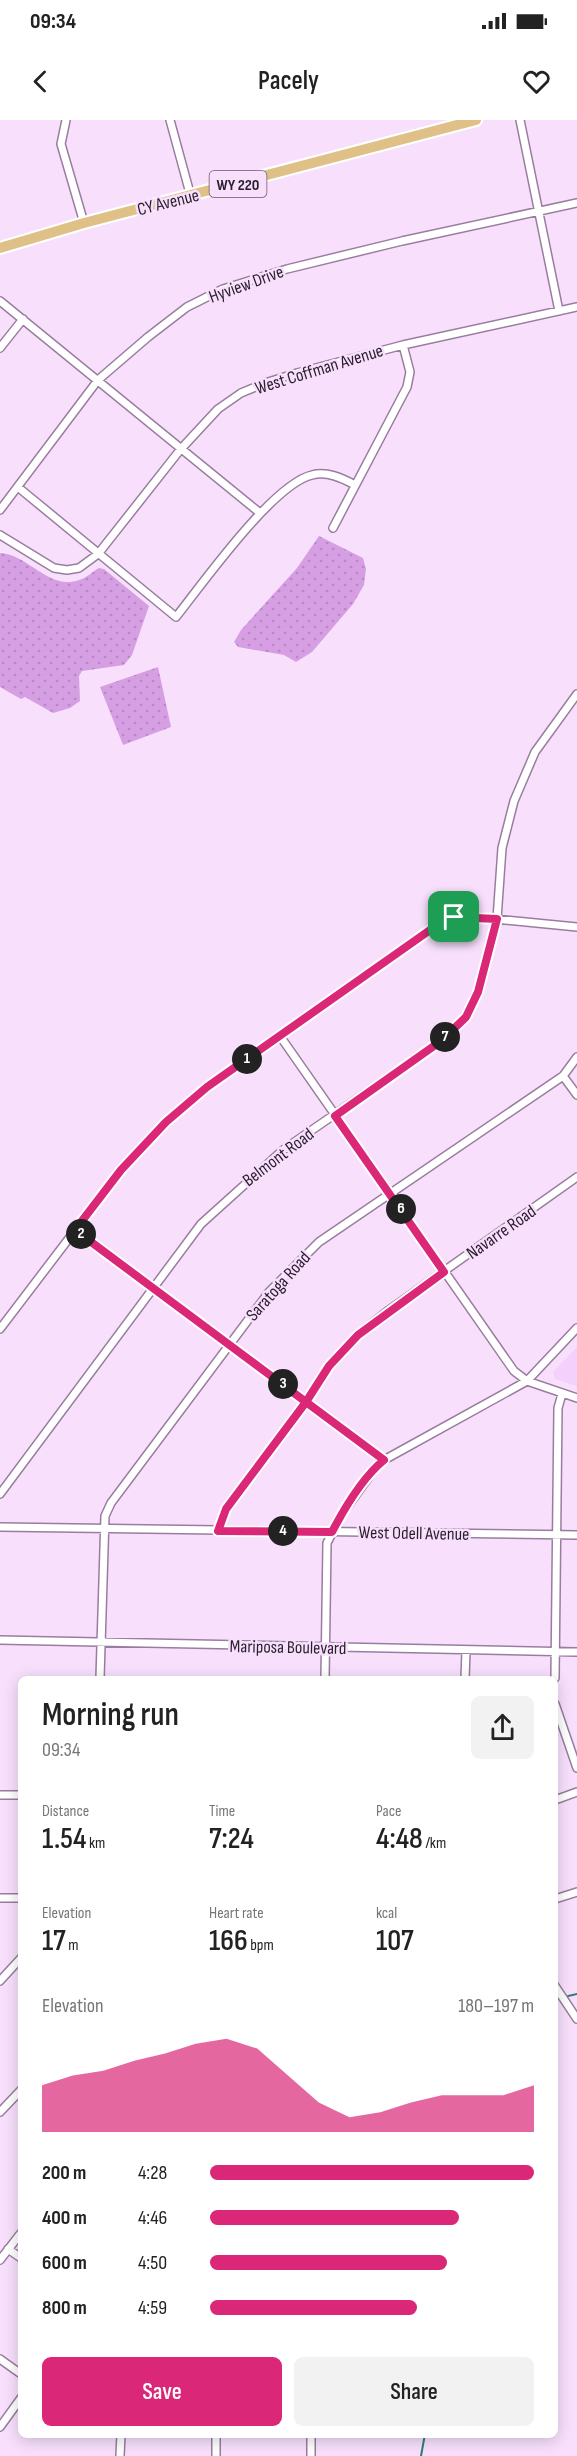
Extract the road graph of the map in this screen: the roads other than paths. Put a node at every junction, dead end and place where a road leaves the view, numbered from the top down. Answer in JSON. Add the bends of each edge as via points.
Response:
{"nodes":[{"id":1,"x":66,"y":120,"type":"edge"},
{"id":2,"x":170,"y":120,"type":"edge"},
{"id":3,"x":476,"y":120,"type":"edge"},
{"id":4,"x":520,"y":120,"type":"edge"},
{"id":5,"x":191,"y":196,"type":"junction"},
{"id":6,"x":577,"y":203,"type":"edge"},
{"id":7,"x":539,"y":210,"type":"junction"},
{"id":8,"x":84,"y":223,"type":"junction"},
{"id":9,"x":0,"y":248,"type":"edge"},
{"id":10,"x":0,"y":300,"type":"edge"},
{"id":11,"x":577,"y":307,"type":"edge"},
{"id":12,"x":559,"y":310,"type":"junction"},
{"id":13,"x":23,"y":319,"type":"junction"},
{"id":14,"x":403,"y":345,"type":"junction"},
{"id":15,"x":0,"y":348,"type":"edge"},
{"id":16,"x":98,"y":380,"type":"junction"},
{"id":17,"x":180,"y":450,"type":"junction"},
{"id":18,"x":355,"y":485,"type":"junction"},
{"id":19,"x":19,"y":488,"type":"junction"},
{"id":20,"x":0,"y":510,"type":"edge"},
{"id":21,"x":260,"y":513,"type":"junction"},
{"id":22,"x":333,"y":528,"type":"dead end"},
{"id":23,"x":0,"y":535,"type":"edge"},
{"id":24,"x":98,"y":554,"type":"junction"},
{"id":25,"x":577,"y":694,"type":"edge"},
{"id":26,"x":497,"y":919,"type":"junction"},
{"id":27,"x":577,"y":927,"type":"edge"},
{"id":28,"x":280,"y":1036,"type":"junction"},
{"id":29,"x":577,"y":1057,"type":"edge"},
{"id":30,"x":562,"y":1076,"type":"junction"},
{"id":31,"x":577,"y":1095,"type":"edge"},
{"id":32,"x":335,"y":1116,"type":"junction"},
{"id":33,"x":577,"y":1177,"type":"edge"},
{"id":34,"x":390,"y":1193,"type":"junction"},
{"id":35,"x":75,"y":1230,"type":"junction"},
{"id":36,"x":444,"y":1272,"type":"junction"},
{"id":37,"x":153,"y":1287,"type":"junction"},
{"id":38,"x":577,"y":1328,"type":"edge"},
{"id":39,"x":0,"y":1329,"type":"edge"},
{"id":40,"x":229,"y":1344,"type":"junction"},
{"id":41,"x":527,"y":1381,"type":"junction"},
{"id":42,"x":562,"y":1394,"type":"junction"},
{"id":43,"x":577,"y":1398,"type":"edge"},
{"id":44,"x":306,"y":1402,"type":"junction"},
{"id":45,"x":384,"y":1460,"type":"junction"},
{"id":46,"x":0,"y":1494,"type":"edge"},
{"id":47,"x":0,"y":1527,"type":"edge"},
{"id":48,"x":105,"y":1529,"type":"junction"},
{"id":49,"x":218,"y":1531,"type":"junction"},
{"id":50,"x":332,"y":1532,"type":"junction"},
{"id":51,"x":557,"y":1535,"type":"junction"},
{"id":52,"x":577,"y":1535,"type":"edge"},
{"id":53,"x":0,"y":1640,"type":"edge"},
{"id":54,"x":102,"y":1642,"type":"junction"},
{"id":55,"x":326,"y":1648,"type":"junction"},
{"id":56,"x":466,"y":1651,"type":"junction"},
{"id":57,"x":555,"y":1652,"type":"junction"},
{"id":58,"x":577,"y":1652,"type":"edge"},
{"id":59,"x":100,"y":1676,"type":"edge"},
{"id":60,"x":325,"y":1676,"type":"edge"},
{"id":61,"x":465,"y":1676,"type":"edge"},
{"id":62,"x":555,"y":1676,"type":"edge"},
{"id":63,"x":558,"y":1713,"type":"edge"},
{"id":64,"x":577,"y":1768,"type":"edge"},
{"id":65,"x":577,"y":1792,"type":"edge"},
{"id":66,"x":0,"y":1795,"type":"edge"},
{"id":67,"x":18,"y":1795,"type":"edge"},
{"id":68,"x":558,"y":1799,"type":"edge"},
{"id":69,"x":577,"y":1892,"type":"edge"},
{"id":70,"x":0,"y":1898,"type":"edge"},
{"id":71,"x":18,"y":1898,"type":"edge"},
{"id":72,"x":558,"y":1898,"type":"edge"},
{"id":73,"x":18,"y":1961,"type":"edge"},
{"id":74,"x":0,"y":1980,"type":"edge"},
{"id":75,"x":558,"y":1990,"type":"edge"},
{"id":76,"x":576,"y":2017,"type":"edge"},
{"id":77,"x":18,"y":2093,"type":"edge"},
{"id":78,"x":0,"y":2112,"type":"edge"},
{"id":79,"x":18,"y":2237,"type":"edge"},
{"id":80,"x":8,"y":2249,"type":"junction"},
{"id":81,"x":18,"y":2256,"type":"edge"},
{"id":82,"x":0,"y":2260,"type":"edge"},
{"id":83,"x":0,"y":2359,"type":"edge"},
{"id":84,"x":18,"y":2372,"type":"edge"},
{"id":85,"x":18,"y":2402,"type":"edge"},
{"id":86,"x":0,"y":2427,"type":"edge"},
{"id":87,"x":121,"y":2438,"type":"edge"},
{"id":88,"x":216,"y":2438,"type":"edge"},
{"id":89,"x":311,"y":2438,"type":"edge"},
{"id":90,"x":120,"y":2456,"type":"edge"},
{"id":91,"x":216,"y":2456,"type":"edge"},
{"id":92,"x":311,"y":2456,"type":"edge"}],
"edges":[{"from":1,"to":8,"type":"street","via":[[62,144]]},
{"from":2,"to":5,"type":"street"},
{"from":3,"to":5,"type":"main road","name":"CY Avenue","number":"WY 220"},
{"from":4,"to":7,"type":"street"},
{"from":5,"to":8,"type":"main road","name":"CY Avenue","number":"WY 220"},
{"from":6,"to":7,"type":"street","name":"Hyview Drive"},
{"from":7,"to":12,"type":"street"},
{"from":7,"to":16,"type":"street","name":"Hyview Drive","via":[[286,269],[223,289],[179,313]]},
{"from":8,"to":9,"type":"main road","name":"CY Avenue","number":"WY 220"},
{"from":10,"to":13,"type":"street"},
{"from":11,"to":12,"type":"street","name":"West Coffman Avenue"},
{"from":12,"to":14,"type":"street","name":"West Coffman Avenue"},
{"from":13,"to":15,"type":"street"},
{"from":13,"to":16,"type":"street"},
{"from":14,"to":17,"type":"street","name":"West Coffman Avenue","via":[[297,373],[242,393],[218,409]]},
{"from":14,"to":18,"type":"street","via":[[410,372],[407,387]]},
{"from":16,"to":17,"type":"street"},
{"from":16,"to":19,"type":"street","name":"Hyview Drive"},
{"from":17,"to":21,"type":"street"},
{"from":17,"to":24,"type":"street","name":"West Coffman Avenue"},
{"from":18,"to":21,"type":"street","via":[[327,474],[311,475],[286,488]]},
{"from":18,"to":22,"type":"street"},
{"from":19,"to":20,"type":"street","name":"Hyview Drive"},
{"from":19,"to":24,"type":"street"},
{"from":21,"to":24,"type":"street","via":[[176,617]]},
{"from":23,"to":24,"type":"street","name":"West Coffman Avenue","via":[[54,568],[79,568]]},
{"from":25,"to":26,"type":"street","name":"Belmont Road","via":[[535,752],[514,801],[502,848]]},
{"from":26,"to":27,"type":"street"},
{"from":26,"to":28,"type":"street","via":[[465,916],[440,923]]},
{"from":26,"to":32,"type":"street","name":"Belmont Road","via":[[478,992],[466,1017],[441,1041]]},
{"from":28,"to":32,"type":"street"},
{"from":28,"to":35,"type":"street","via":[[207,1087],[166,1122],[121,1170]]},
{"from":29,"to":30,"type":"street","name":"Saratoga Road"},
{"from":30,"to":31,"type":"street"},
{"from":30,"to":34,"type":"street","name":"Saratoga Road"},
{"from":32,"to":34,"type":"street"},
{"from":32,"to":37,"type":"street","name":"Belmont Road","via":[[283,1150],[235,1191],[201,1224]]},
{"from":33,"to":36,"type":"street","name":"Navarre Road"},
{"from":34,"to":36,"type":"street"},
{"from":34,"to":40,"type":"street","name":"Saratoga Road","via":[[319,1242],[269,1292]]},
{"from":35,"to":37,"type":"street"},
{"from":35,"to":39,"type":"street"},
{"from":36,"to":41,"type":"street","via":[[514,1371]]},
{"from":36,"to":44,"type":"street","name":"Navarre Road","via":[[358,1335],[329,1366]]},
{"from":37,"to":40,"type":"street"},
{"from":37,"to":46,"type":"street","name":"Belmont Road"},
{"from":38,"to":41,"type":"street"},
{"from":40,"to":44,"type":"street"},
{"from":40,"to":48,"type":"street","name":"Saratoga Road","via":[[111,1503]]},
{"from":41,"to":42,"type":"street"},
{"from":41,"to":45,"type":"street"},
{"from":42,"to":43,"type":"street"},
{"from":42,"to":51,"type":"street","via":[[558,1408]]},
{"from":44,"to":45,"type":"street"},
{"from":44,"to":49,"type":"street","name":"Navarre Road","via":[[226,1509]]},
{"from":45,"to":50,"type":"street"},
{"from":47,"to":48,"type":"street","name":"West Odell Avenue"},
{"from":48,"to":49,"type":"street","name":"West Odell Avenue"},
{"from":48,"to":54,"type":"street","name":"Saratoga Road"},
{"from":49,"to":50,"type":"street","name":"West Odell Avenue"},
{"from":50,"to":51,"type":"street","name":"West Odell Avenue"},
{"from":50,"to":55,"type":"street","via":[[327,1543]]},
{"from":51,"to":52,"type":"street","name":"West Odell Avenue"},
{"from":51,"to":57,"type":"street"},
{"from":53,"to":54,"type":"street","name":"Mariposa Boulevard"},
{"from":54,"to":55,"type":"street","name":"Mariposa Boulevard"},
{"from":54,"to":59,"type":"street","name":"Saratoga Road"},
{"from":55,"to":56,"type":"street","name":"Mariposa Boulevard"},
{"from":55,"to":60,"type":"street"},
{"from":56,"to":57,"type":"street","name":"Mariposa Boulevard"},
{"from":56,"to":61,"type":"street"},
{"from":57,"to":58,"type":"street","name":"Mariposa Boulevard"},
{"from":57,"to":62,"type":"street"},
{"from":63,"to":64,"type":"street"},
{"from":65,"to":68,"type":"street"},
{"from":66,"to":67,"type":"street"},
{"from":69,"to":72,"type":"street"},
{"from":70,"to":71,"type":"street"},
{"from":73,"to":74,"type":"street"},
{"from":75,"to":76,"type":"street"},
{"from":77,"to":78,"type":"street"},
{"from":79,"to":80,"type":"street"},
{"from":80,"to":81,"type":"street"},
{"from":80,"to":82,"type":"street"},
{"from":83,"to":84,"type":"street"},
{"from":85,"to":86,"type":"street"},
{"from":87,"to":90,"type":"street"},
{"from":88,"to":91,"type":"street"},
{"from":89,"to":92,"type":"street"}]}
